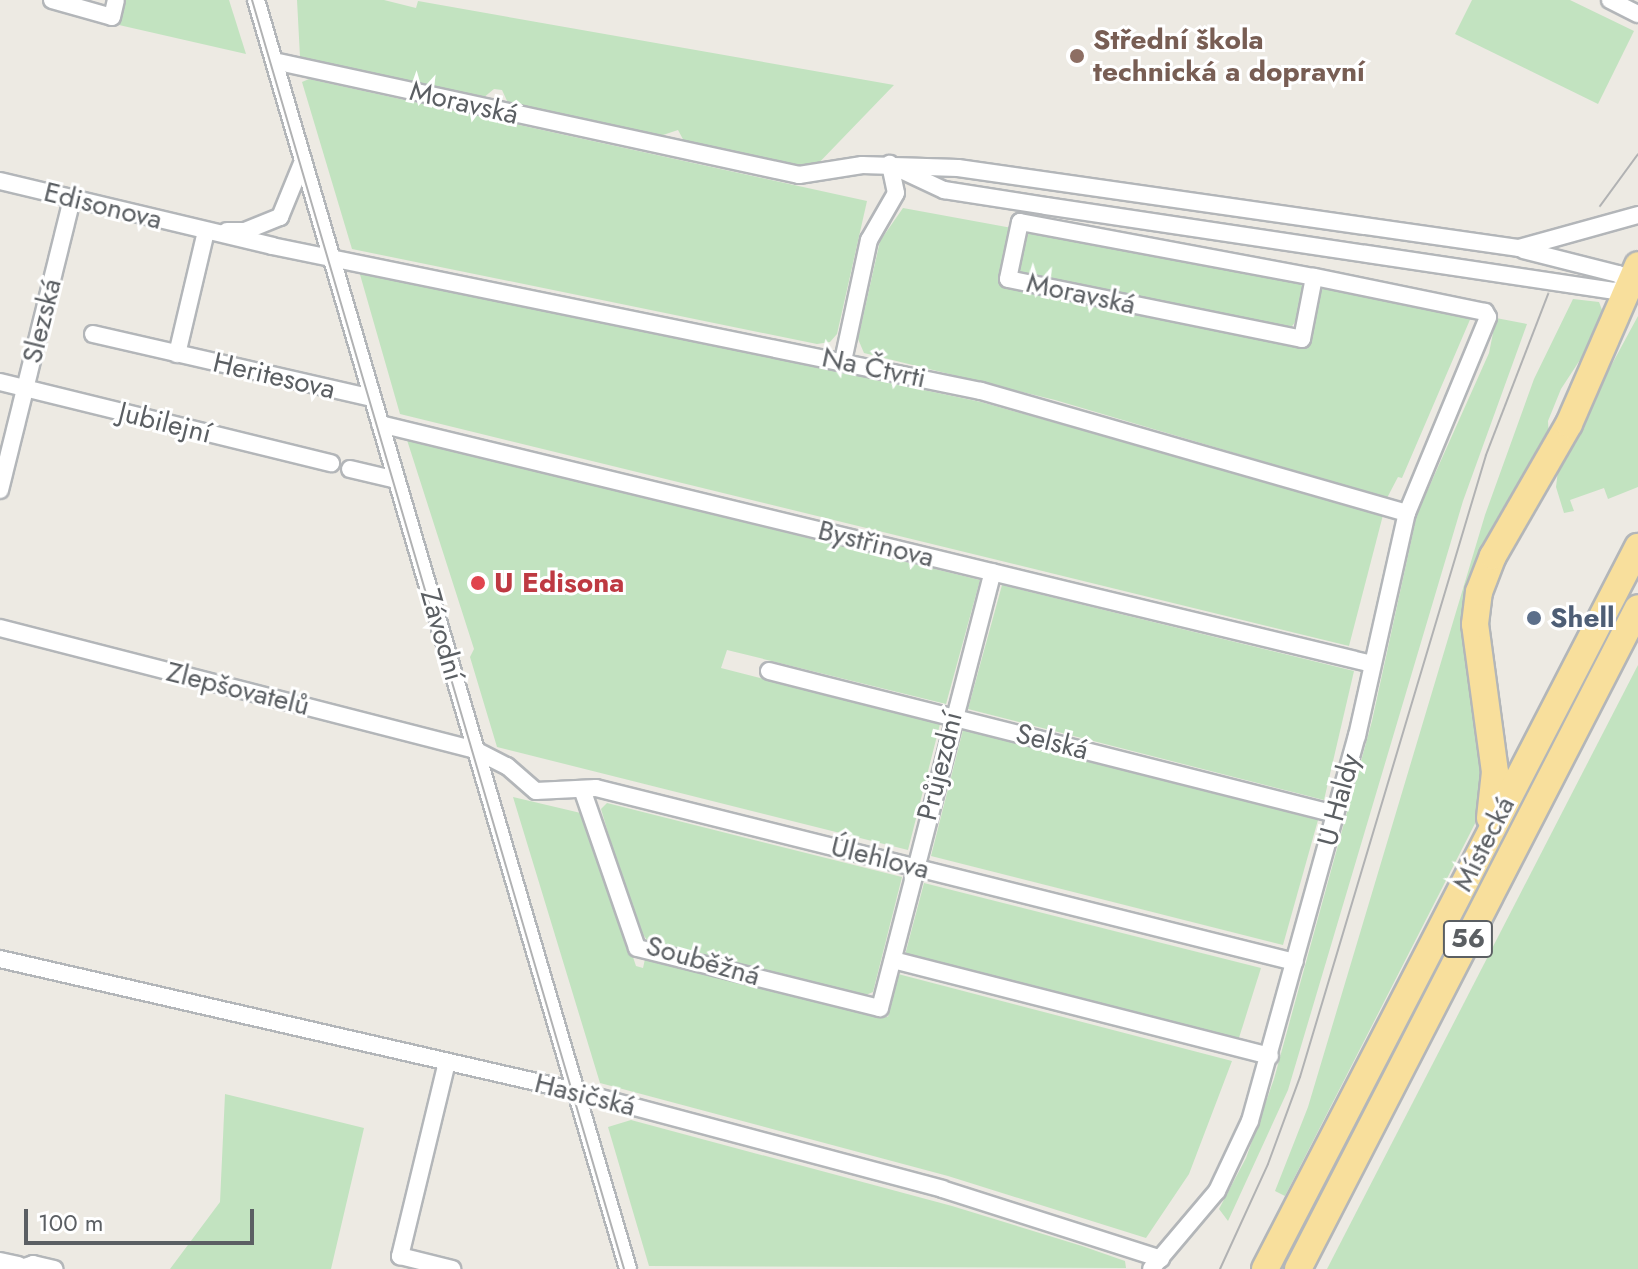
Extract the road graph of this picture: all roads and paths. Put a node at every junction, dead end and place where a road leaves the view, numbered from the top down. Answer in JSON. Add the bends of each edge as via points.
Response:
{"nodes":[{"id":1,"x":52,"y":0,"type":"edge"},
{"id":2,"x":256,"y":0,"type":"edge"},
{"id":3,"x":1610,"y":0,"type":"edge"},
{"id":4,"x":114,"y":8,"type":"edge"},
{"id":5,"x":1638,"y":14,"type":"edge"},
{"id":6,"x":274,"y":61,"type":"junction"},
{"id":7,"x":303,"y":161,"type":"junction"},
{"id":8,"x":890,"y":164,"type":"junction"},
{"id":9,"x":0,"y":181,"type":"edge"},
{"id":10,"x":72,"y":200,"type":"junction"},
{"id":11,"x":1638,"y":215,"type":"edge"},
{"id":12,"x":206,"y":231,"type":"junction"},
{"id":13,"x":1519,"y":248,"type":"junction"},
{"id":14,"x":331,"y":258,"type":"junction"},
{"id":15,"x":1314,"y":277,"type":"junction"},
{"id":16,"x":1636,"y":279,"type":"edge"},
{"id":17,"x":1485,"y":312,"type":"joint"},
{"id":18,"x":93,"y":334,"type":"dead end"},
{"id":19,"x":177,"y":354,"type":"junction"},
{"id":20,"x":843,"y":361,"type":"junction"},
{"id":21,"x":0,"y":382,"type":"edge"},
{"id":22,"x":25,"y":388,"type":"junction"},
{"id":23,"x":372,"y":398,"type":"junction"},
{"id":24,"x":380,"y":424,"type":"junction"},
{"id":25,"x":331,"y":463,"type":"dead end"},
{"id":26,"x":350,"y":469,"type":"dead end"},
{"id":27,"x":397,"y":480,"type":"junction"},
{"id":28,"x":0,"y":490,"type":"edge"},
{"id":29,"x":1407,"y":513,"type":"junction"},
{"id":30,"x":1638,"y":547,"type":"edge"},
{"id":31,"x":993,"y":572,"type":"junction"},
{"id":32,"x":1638,"y":608,"type":"edge"},
{"id":33,"x":0,"y":628,"type":"edge"},
{"id":34,"x":1372,"y":664,"type":"junction"},
{"id":35,"x":769,"y":671,"type":"dead end"},
{"id":36,"x":952,"y":716,"type":"junction"},
{"id":37,"x":475,"y":750,"type":"junction"},
{"id":38,"x":582,"y":789,"type":"junction"},
{"id":39,"x":1335,"y":814,"type":"junction"},
{"id":40,"x":1482,"y":847,"type":"junction"},
{"id":41,"x":915,"y":867,"type":"junction"},
{"id":42,"x":0,"y":959,"type":"edge"},
{"id":43,"x":893,"y":960,"type":"junction"},
{"id":44,"x":1295,"y":962,"type":"junction"},
{"id":45,"x":880,"y":1008,"type":"joint"},
{"id":46,"x":1270,"y":1056,"type":"junction"},
{"id":47,"x":447,"y":1062,"type":"junction"},
{"id":48,"x":576,"y":1092,"type":"junction"},
{"id":49,"x":0,"y":1261,"type":"edge"},
{"id":50,"x":1156,"y":1264,"type":"edge"},
{"id":51,"x":19,"y":1267,"type":"edge"},
{"id":52,"x":630,"y":1268,"type":"edge"},
{"id":53,"x":54,"y":1269,"type":"edge"},
{"id":54,"x":452,"y":1269,"type":"edge"},
{"id":55,"x":1265,"y":1269,"type":"edge"},
{"id":56,"x":1298,"y":1269,"type":"edge"}],
"edges":[{"from":1,"to":4,"type":"street"},
{"from":2,"to":6,"type":"street","name":"Závodní"},
{"from":3,"to":5,"type":"street"},
{"from":6,"to":7,"type":"street","name":"Závodní"},
{"from":6,"to":8,"type":"street","name":"Moravská","via":[[799,175]]},
{"from":7,"to":12,"type":"street","name":"Edisonova","via":[[280,217],[245,231]]},
{"from":7,"to":14,"type":"street","name":"Závodní"},
{"from":8,"to":13,"type":"street","name":"Moravská","via":[[958,168]]},
{"from":8,"to":16,"type":"street","via":[[944,190],[1614,291]]},
{"from":8,"to":20,"type":"street","via":[[896,193],[869,240]]},
{"from":9,"to":10,"type":"street","name":"Edisonova"},
{"from":10,"to":12,"type":"street","name":"Edisonova"},
{"from":10,"to":22,"type":"street","name":"Slezská"},
{"from":11,"to":13,"type":"street","via":[[1565,240]]},
{"from":12,"to":14,"type":"street","name":"Edisonova"},
{"from":12,"to":19,"type":"street","name":"Heritesova"},
{"from":13,"to":16,"type":"street"},
{"from":14,"to":20,"type":"street","name":"Na Čtvrti"},
{"from":14,"to":23,"type":"street","name":"Závodní"},
{"from":15,"to":15,"type":"street","name":"Moravská","via":[[1302,339],[1008,279],[1020,222]]},
{"from":15,"to":17,"type":"street","name":"Moravská"},
{"from":16,"to":40,"type":"highway","via":[[1569,424],[1487,568],[1476,604],[1495,772]]},
{"from":17,"to":29,"type":"street","name":"U Haldy","via":[[1483,337]]},
{"from":18,"to":19,"type":"street","name":"Heritesova"},
{"from":19,"to":23,"type":"street","name":"Heritesova"},
{"from":20,"to":29,"type":"street","name":"Na Čtvrti","via":[[981,391]]},
{"from":21,"to":22,"type":"street","name":"Jubilejní"},
{"from":22,"to":25,"type":"street","name":"Jubilejní"},
{"from":22,"to":28,"type":"street","name":"Slezská"},
{"from":23,"to":24,"type":"street","name":"Závodní"},
{"from":24,"to":27,"type":"street","name":"Závodní"},
{"from":24,"to":31,"type":"street","name":"Bystřinova"},
{"from":26,"to":27,"type":"street"},
{"from":27,"to":37,"type":"street","name":"Závodní"},
{"from":29,"to":34,"type":"street","name":"U Haldy"},
{"from":30,"to":40,"type":"highway","name":"Místecká","number":"56"},
{"from":31,"to":34,"type":"street","name":"Bystřinova"},
{"from":31,"to":36,"type":"street","name":"Průjezdní"},
{"from":32,"to":56,"type":"highway","name":"Místecká","number":"56"},
{"from":33,"to":37,"type":"street","name":"Zlepšovatelů"},
{"from":34,"to":39,"type":"street","name":"U Haldy"},
{"from":35,"to":36,"type":"street","name":"Selská"},
{"from":36,"to":39,"type":"street","name":"Selská"},
{"from":36,"to":41,"type":"street","name":"Průjezdní"},
{"from":37,"to":38,"type":"street","name":"Úlehlova","via":[[507,766],[536,791]]},
{"from":37,"to":48,"type":"street","name":"Závodní"},
{"from":38,"to":41,"type":"street","name":"Úlehlova"},
{"from":38,"to":45,"type":"street","name":"Souběžná","via":[[637,948]]},
{"from":39,"to":44,"type":"street","name":"U Haldy"},
{"from":40,"to":55,"type":"highway","name":"Místecká","number":"56"},
{"from":41,"to":43,"type":"street","name":"Průjezdní"},
{"from":41,"to":44,"type":"street","name":"Úlehlova"},
{"from":42,"to":47,"type":"street","name":"Hasičská"},
{"from":43,"to":45,"type":"street","name":"Průjezdní"},
{"from":43,"to":46,"type":"street"},
{"from":44,"to":46,"type":"street","name":"U Haldy"},
{"from":46,"to":50,"type":"street","name":"U Haldy","via":[[1228,1172]]},
{"from":47,"to":48,"type":"street","name":"Hasičská"},
{"from":47,"to":54,"type":"street","via":[[400,1256]]},
{"from":48,"to":50,"type":"street","name":"Hasičská","via":[[942,1189]]},
{"from":48,"to":52,"type":"street","name":"Závodní"},
{"from":49,"to":51,"type":"street"},
{"from":51,"to":53,"type":"street"}]}
